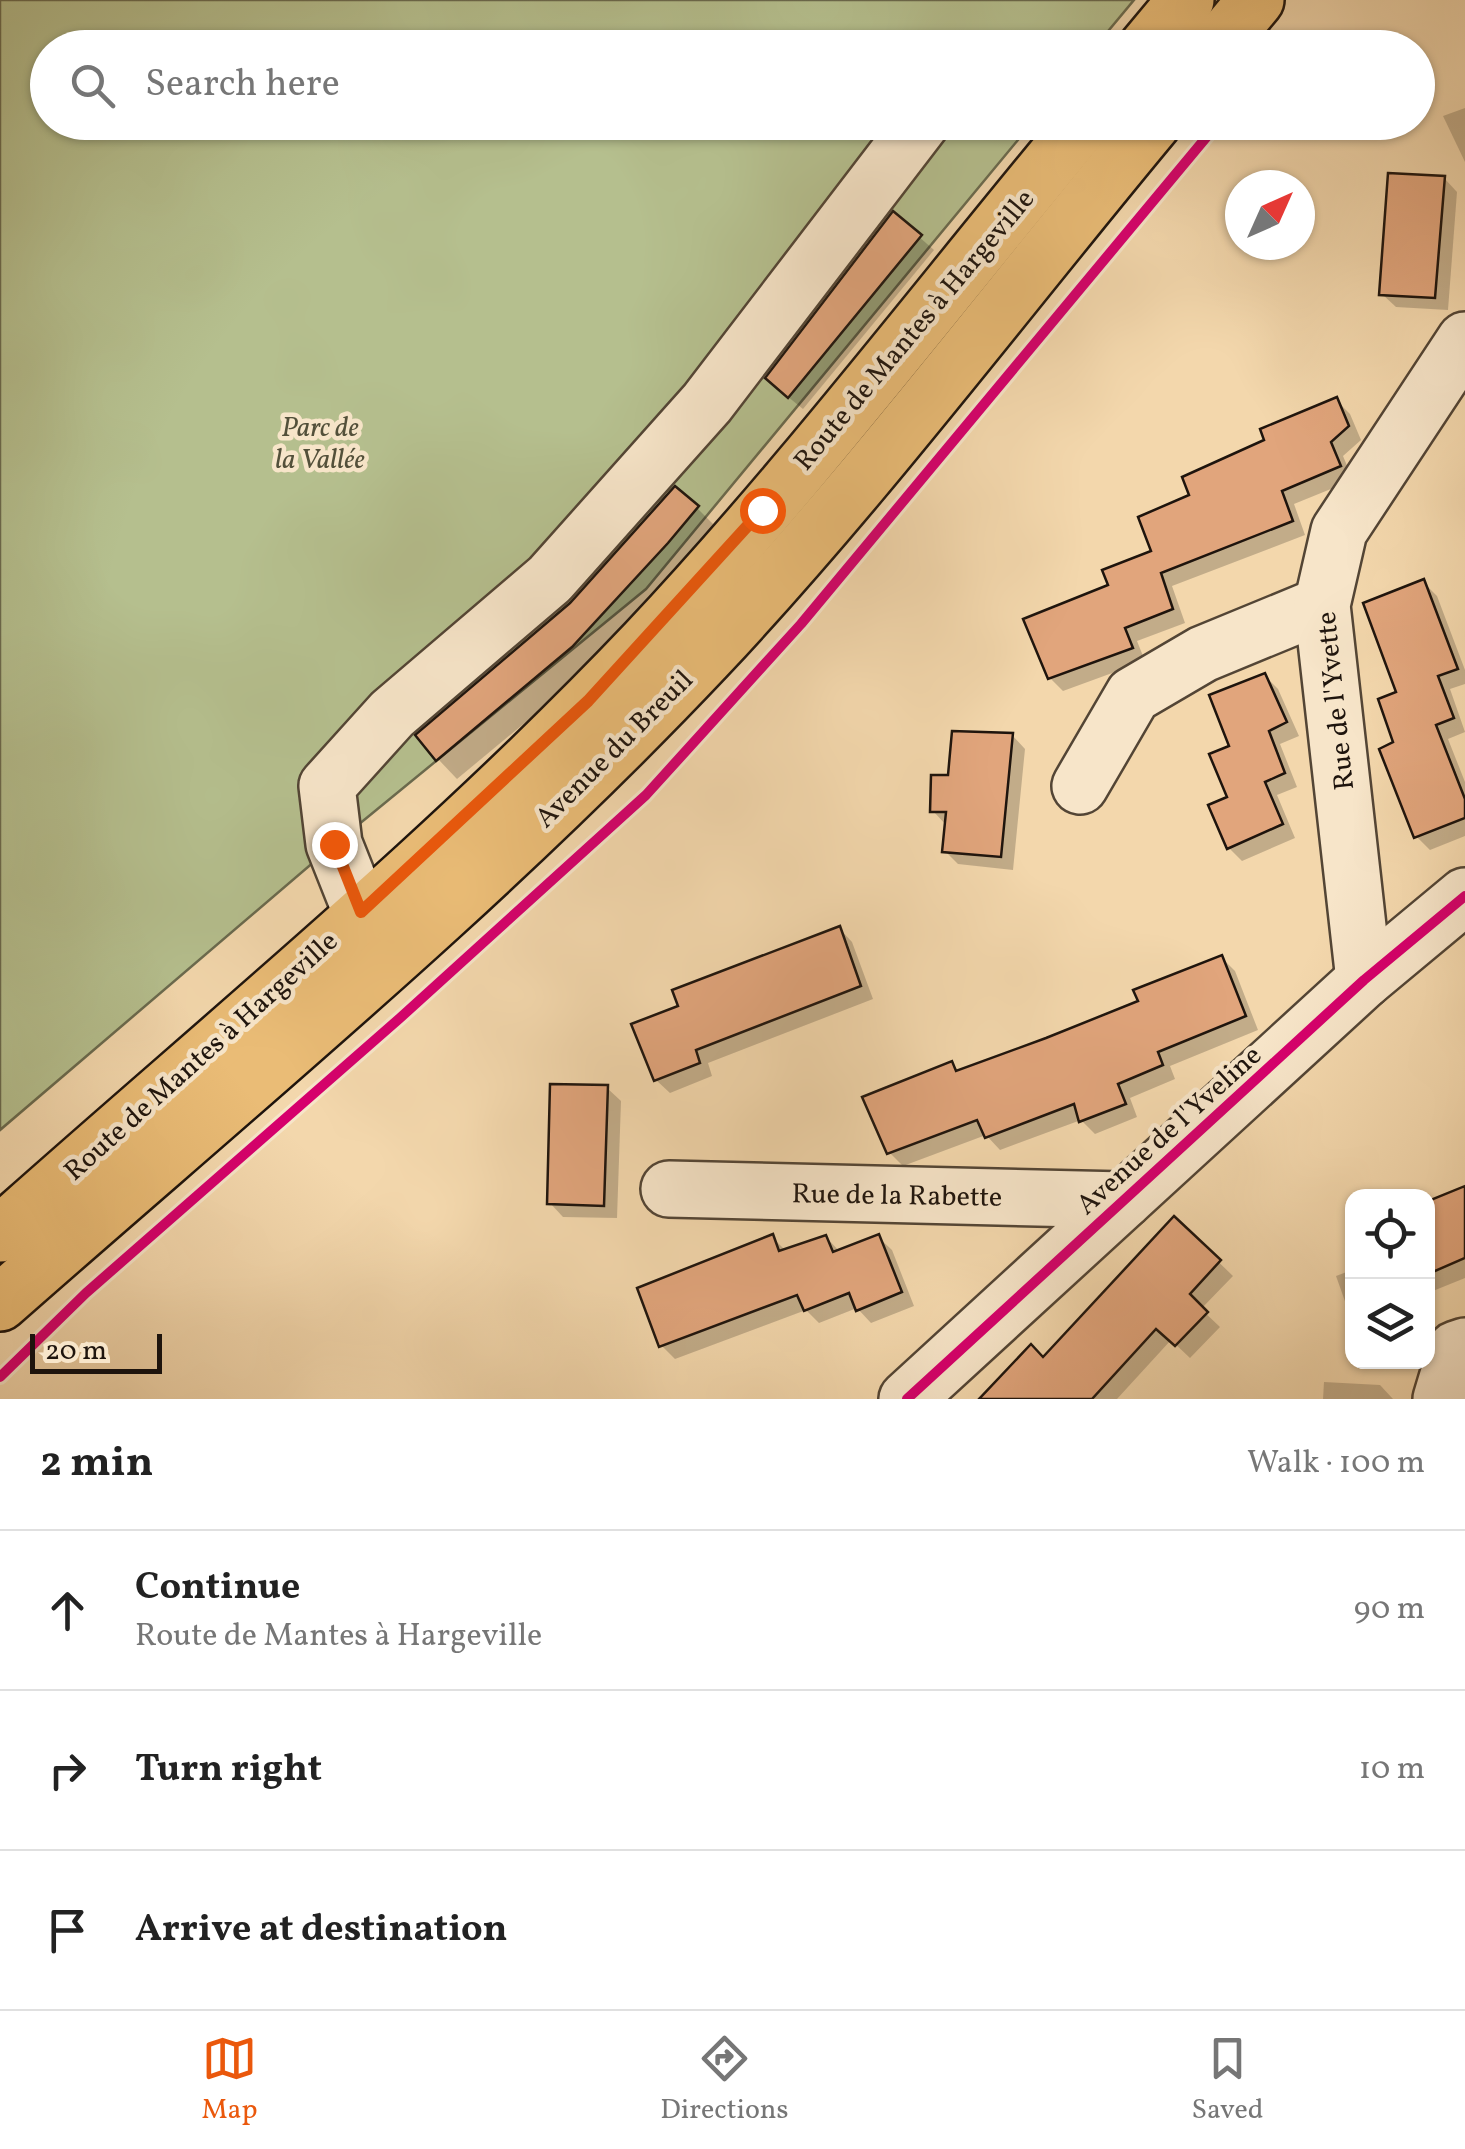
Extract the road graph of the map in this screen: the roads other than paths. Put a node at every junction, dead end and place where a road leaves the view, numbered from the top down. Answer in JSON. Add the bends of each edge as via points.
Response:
{"nodes":[{"id":1,"x":1186,"y":0,"type":"edge"},
{"id":2,"x":1256,"y":0,"type":"edge"},
{"id":3,"x":1161,"y":30,"type":"edge"},
{"id":4,"x":1231,"y":30,"type":"edge"},
{"id":5,"x":908,"y":140,"type":"edge"},
{"id":6,"x":1069,"y":140,"type":"edge"},
{"id":7,"x":1139,"y":140,"type":"edge"},
{"id":8,"x":1465,"y":340,"type":"edge"},
{"id":9,"x":1322,"y":605,"type":"junction"},
{"id":10,"x":1080,"y":786,"type":"dead end"},
{"id":11,"x":1465,"y":896,"type":"edge"},
{"id":12,"x":361,"y":912,"type":"junction"},
{"id":13,"x":1364,"y":980,"type":"junction"},
{"id":14,"x":670,"y":1189,"type":"dead end"},
{"id":15,"x":1124,"y":1200,"type":"junction"},
{"id":16,"x":0,"y":1234,"type":"edge"},
{"id":17,"x":0,"y":1303,"type":"edge"},
{"id":18,"x":1465,"y":1346,"type":"edge"},
{"id":19,"x":907,"y":1399,"type":"edge"},
{"id":20,"x":1441,"y":1399,"type":"edge"}],
"edges":[{"from":1,"to":3,"type":"main road"},
{"from":2,"to":4,"type":"main road"},
{"from":5,"to":12,"type":"street","via":[[707,403],[550,579],[392,714],[326,786],[334,844]]},
{"from":6,"to":12,"type":"main road","name":"Route de Mantes à Hargeville","via":[[668,618],[517,770]]},
{"from":7,"to":17,"type":"main road","name":"Avenue du Breuil","via":[[766,590],[648,717],[457,897]]},
{"from":8,"to":9,"type":"street","name":"Rue de l'Yvette","via":[[1339,530]]},
{"from":9,"to":10,"type":"street","via":[[1203,654],[1133,695]]},
{"from":9,"to":13,"type":"street","name":"Rue de l'Yvette"},
{"from":11,"to":13,"type":"street","name":"Avenue de l'Yveline"},
{"from":12,"to":16,"type":"main road","name":"Route de Mantes à Hargeville"},
{"from":13,"to":15,"type":"street","name":"Avenue de l'Yveline"},
{"from":14,"to":15,"type":"street","name":"Rue de la Rabette"},
{"from":15,"to":19,"type":"street","name":"Avenue de l'Yveline"},
{"from":18,"to":20,"type":"street","via":[[1456,1349]]}]}
